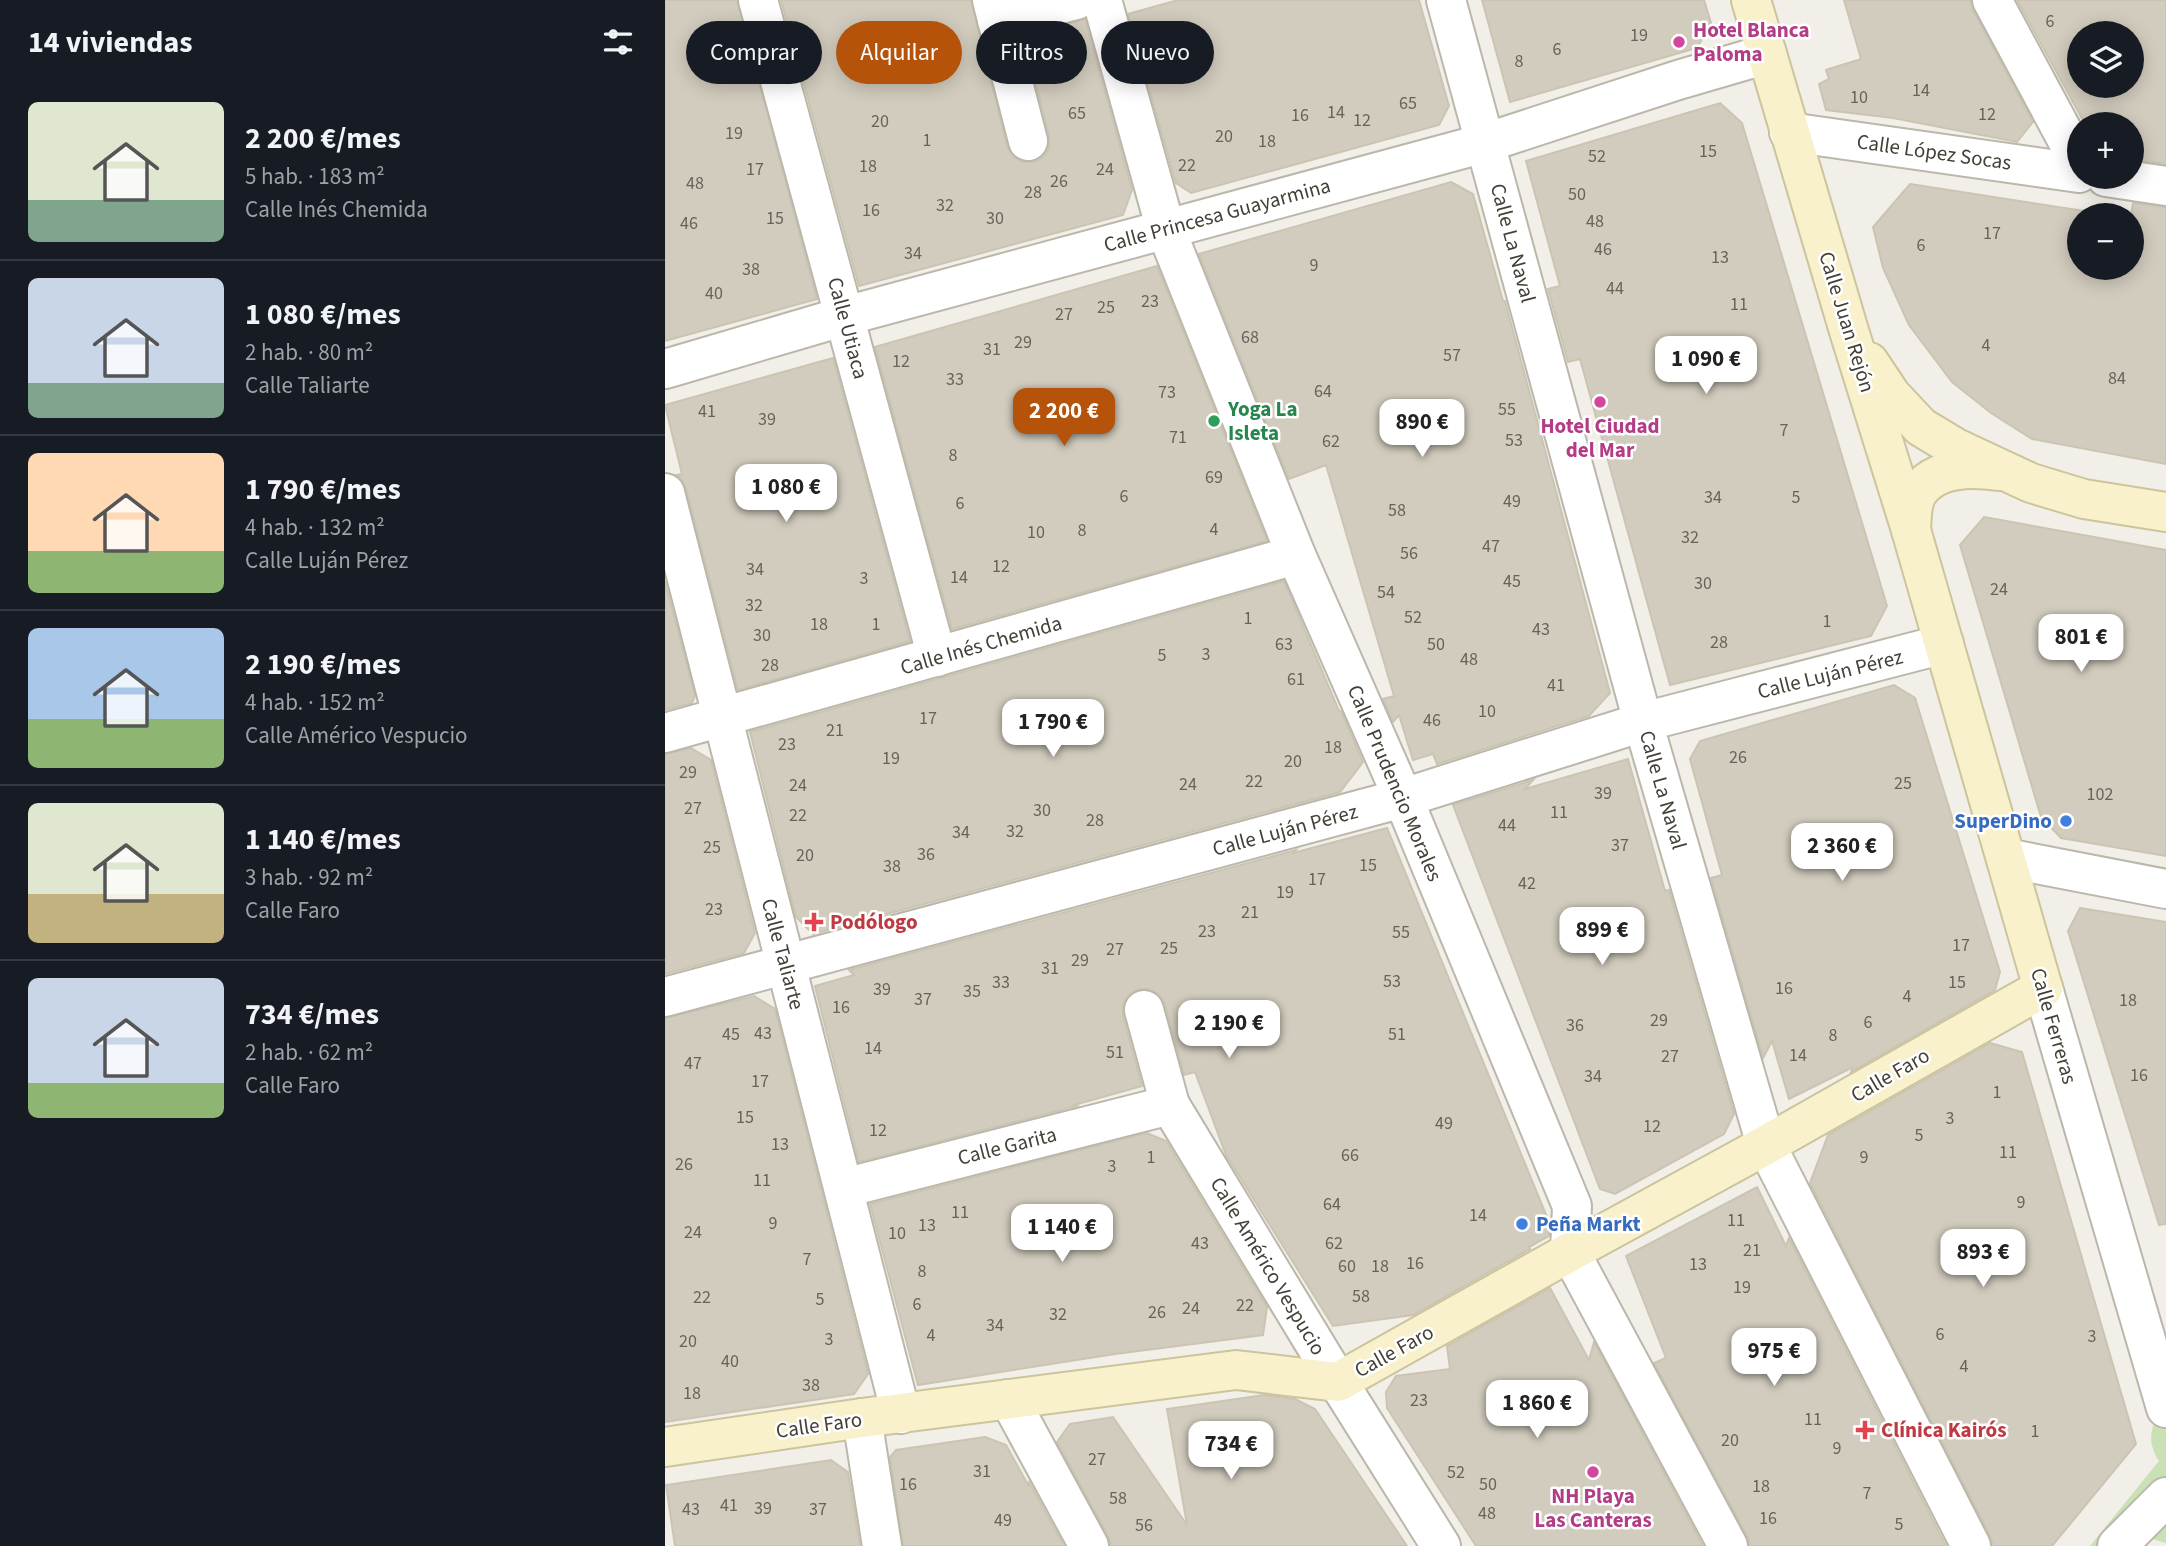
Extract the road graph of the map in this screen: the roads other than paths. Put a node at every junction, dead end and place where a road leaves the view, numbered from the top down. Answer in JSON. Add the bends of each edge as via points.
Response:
{"nodes":[{"id":1,"x":758,"y":0,"type":"edge"},
{"id":2,"x":1076,"y":0,"type":"edge"},
{"id":3,"x":1102,"y":0,"type":"edge"},
{"id":4,"x":1446,"y":0,"type":"edge"},
{"id":5,"x":1751,"y":0,"type":"edge"},
{"id":6,"x":1992,"y":0,"type":"edge"},
{"id":7,"x":994,"y":10,"type":"edge"},
{"id":8,"x":1767,"y":54,"type":"junction"},
{"id":9,"x":1789,"y":132,"type":"junction"},
{"id":10,"x":2067,"y":140,"type":"edge"},
{"id":11,"x":1028,"y":141,"type":"dead end"},
{"id":12,"x":1485,"y":143,"type":"junction"},
{"id":13,"x":2067,"y":171,"type":"edge"},
{"id":14,"x":2144,"y":183,"type":"edge"},
{"id":15,"x":2166,"y":186,"type":"edge"},
{"id":16,"x":1166,"y":230,"type":"junction"},
{"id":17,"x":845,"y":316,"type":"junction"},
{"id":18,"x":1849,"y":331,"type":"junction"},
{"id":19,"x":665,"y":369,"type":"edge"},
{"id":20,"x":2004,"y":472,"type":"junction"},
{"id":21,"x":665,"y":493,"type":"edge"},
{"id":22,"x":2166,"y":512,"type":"edge"},
{"id":23,"x":1911,"y":530,"type":"junction"},
{"id":24,"x":1296,"y":555,"type":"junction"},
{"id":25,"x":1944,"y":644,"type":"junction"},
{"id":26,"x":937,"y":657,"type":"junction"},
{"id":27,"x":722,"y":718,"type":"junction"},
{"id":28,"x":1643,"y":722,"type":"junction"},
{"id":29,"x":665,"y":733,"type":"edge"},
{"id":30,"x":1403,"y":798,"type":"junction"},
{"id":31,"x":2005,"y":859,"type":"junction"},
{"id":32,"x":2166,"y":889,"type":"edge"},
{"id":33,"x":786,"y":963,"type":"junction"},
{"id":34,"x":2043,"y":988,"type":"junction"},
{"id":35,"x":665,"y":997,"type":"edge"},
{"id":36,"x":1144,"y":1010,"type":"dead end"},
{"id":37,"x":1170,"y":1105,"type":"junction"},
{"id":38,"x":1766,"y":1145,"type":"junction"},
{"id":39,"x":844,"y":1188,"type":"junction"},
{"id":40,"x":1570,"y":1252,"type":"junction"},
{"id":41,"x":1338,"y":1382,"type":"junction"},
{"id":42,"x":1009,"y":1399,"type":"junction"},
{"id":43,"x":2166,"y":1408,"type":"edge"},
{"id":44,"x":901,"y":1414,"type":"junction"},
{"id":45,"x":862,"y":1418,"type":"junction"},
{"id":46,"x":665,"y":1447,"type":"edge"},
{"id":47,"x":2166,"y":1497,"type":"edge"},
{"id":48,"x":882,"y":1546,"type":"edge"},
{"id":49,"x":1089,"y":1546,"type":"edge"},
{"id":50,"x":1441,"y":1546,"type":"edge"},
{"id":51,"x":1728,"y":1546,"type":"edge"},
{"id":52,"x":1971,"y":1546,"type":"edge"},
{"id":53,"x":2117,"y":1546,"type":"edge"}],
"edges":[{"from":1,"to":17,"type":"street","name":"Calle Utiaca"},
{"from":2,"to":7,"type":"street"},
{"from":3,"to":16,"type":"street","name":"Calle Prudencio Morales"},
{"from":4,"to":12,"type":"street","name":"Calle La Naval"},
{"from":5,"to":8,"type":"street","name":"Calle Juan Rejón"},
{"from":6,"to":10,"type":"street"},
{"from":7,"to":11,"type":"street"},
{"from":8,"to":9,"type":"street","name":"Calle Juan Rejón"},
{"from":8,"to":12,"type":"street","name":"Calle Princesa Guayarmina"},
{"from":9,"to":13,"type":"street","name":"Calle López Socas"},
{"from":9,"to":18,"type":"street","name":"Calle Juan Rejón"},
{"from":12,"to":16,"type":"street","name":"Calle Princesa Guayarmina"},
{"from":12,"to":28,"type":"street","name":"Calle La Naval"},
{"from":14,"to":15,"type":"street"},
{"from":16,"to":17,"type":"street","name":"Calle Princesa Guayarmina"},
{"from":16,"to":24,"type":"street","name":"Calle Prudencio Morales"},
{"from":17,"to":19,"type":"street","name":"Calle Princesa Guayarmina"},
{"from":17,"to":26,"type":"street","name":"Calle Utiaca"},
{"from":18,"to":20,"type":"street","via":[[1891,395],[1921,427]]},
{"from":18,"to":23,"type":"street","name":"Calle Juan Rejón"},
{"from":20,"to":22,"type":"street","via":[[2084,499]]},
{"from":20,"to":23,"type":"street","via":[[1979,468],[1940,475],[1918,493]]},
{"from":21,"to":27,"type":"street","name":"Calle Taliarte"},
{"from":23,"to":25,"type":"street","name":"Calle Juan Rejón"},
{"from":24,"to":26,"type":"street","name":"Calle Inés Chemida"},
{"from":24,"to":30,"type":"street","name":"Calle Prudencio Morales"},
{"from":25,"to":28,"type":"street","name":"Calle Luján Pérez"},
{"from":25,"to":31,"type":"street","name":"Calle Ferreras"},
{"from":26,"to":27,"type":"street","name":"Calle Inés Chemida"},
{"from":27,"to":29,"type":"street","name":"Calle Inés Chemida"},
{"from":27,"to":33,"type":"street","name":"Calle Taliarte"},
{"from":28,"to":30,"type":"street","name":"Calle Luján Pérez"},
{"from":28,"to":38,"type":"street","name":"Calle La Naval"},
{"from":30,"to":33,"type":"street","name":"Calle Luján Pérez"},
{"from":30,"to":40,"type":"street","name":"Calle Prudencio Morales","via":[[1572,1206]]},
{"from":31,"to":32,"type":"street"},
{"from":31,"to":34,"type":"street","name":"Calle Ferreras"},
{"from":33,"to":35,"type":"street","name":"Calle Luján Pérez"},
{"from":33,"to":39,"type":"street","name":"Calle Taliarte"},
{"from":34,"to":38,"type":"street","name":"Calle Faro"},
{"from":34,"to":43,"type":"street","name":"Calle Ferreras"},
{"from":36,"to":37,"type":"street","name":"Calle Américo Vespucio"},
{"from":37,"to":39,"type":"street","name":"Calle Garita"},
{"from":37,"to":41,"type":"street","name":"Calle Américo Vespucio"},
{"from":38,"to":40,"type":"street","name":"Calle Faro"},
{"from":38,"to":52,"type":"street","name":"Calle La Naval"},
{"from":39,"to":44,"type":"street","name":"Calle Taliarte"},
{"from":40,"to":41,"type":"street","name":"Calle Faro"},
{"from":40,"to":51,"type":"street"},
{"from":41,"to":42,"type":"street","name":"Calle Faro","via":[[1236,1370]]},
{"from":41,"to":50,"type":"street","name":"Calle Américo Vespucio"},
{"from":42,"to":44,"type":"street","name":"Calle Faro"},
{"from":42,"to":49,"type":"street"},
{"from":44,"to":45,"type":"street","name":"Calle Faro"},
{"from":45,"to":46,"type":"street","name":"Calle Faro"},
{"from":45,"to":48,"type":"street"},
{"from":47,"to":53,"type":"street"}]}
